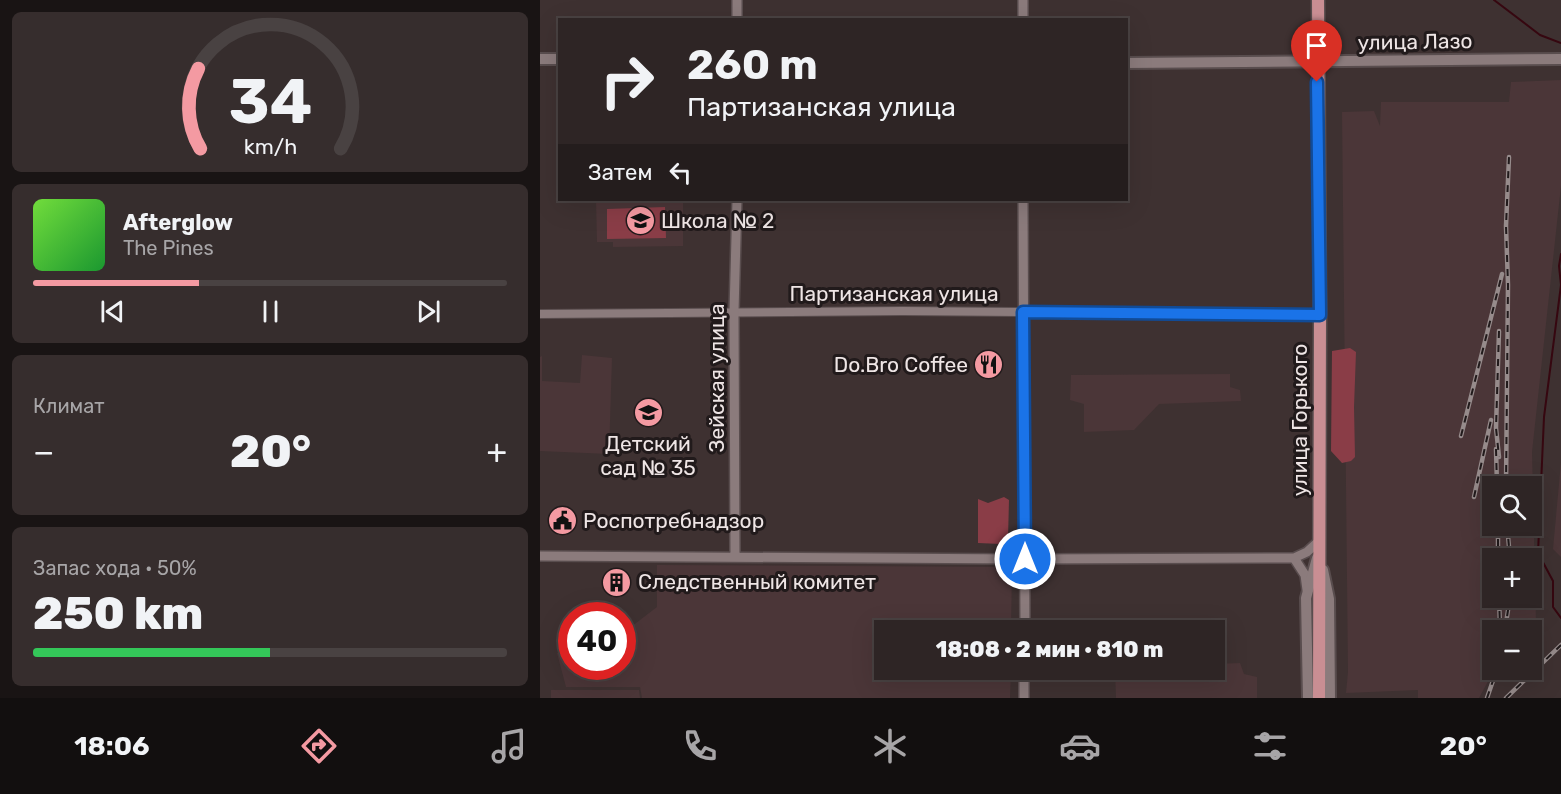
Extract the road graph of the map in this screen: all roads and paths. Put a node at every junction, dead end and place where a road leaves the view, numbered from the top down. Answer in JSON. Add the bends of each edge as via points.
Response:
{"nodes":[{"id":1,"x":737,"y":0,"type":"edge"},
{"id":2,"x":1023,"y":0,"type":"edge"},
{"id":3,"x":1318,"y":0,"type":"edge"},
{"id":4,"x":737,"y":18,"type":"edge"},
{"id":5,"x":1023,"y":18,"type":"edge"},
{"id":6,"x":540,"y":58,"type":"edge"},
{"id":7,"x":558,"y":59,"type":"edge"},
{"id":8,"x":1561,"y":59,"type":"edge"},
{"id":9,"x":1128,"y":63,"type":"edge"},
{"id":10,"x":1317,"y":63,"type":"junction"},
{"id":11,"x":737,"y":201,"type":"edge"},
{"id":12,"x":1023,"y":201,"type":"edge"},
{"id":13,"x":734,"y":312,"type":"junction"},
{"id":14,"x":1023,"y":312,"type":"junction"},
{"id":15,"x":540,"y":314,"type":"edge"},
{"id":16,"x":1320,"y":315,"type":"junction"},
{"id":17,"x":1319,"y":546,"type":"junction"},
{"id":18,"x":540,"y":556,"type":"edge"},
{"id":19,"x":735,"y":556,"type":"junction"},
{"id":20,"x":1294,"y":558,"type":"junction"},
{"id":21,"x":1025,"y":559,"type":"junction"},
{"id":22,"x":1307,"y":590,"type":"junction"},
{"id":23,"x":1024,"y":620,"type":"edge"},
{"id":24,"x":1024,"y":680,"type":"edge"},
{"id":25,"x":1024,"y":698,"type":"edge"},
{"id":26,"x":1308,"y":698,"type":"edge"},
{"id":27,"x":1319,"y":698,"type":"edge"},
{"id":28,"x":1330,"y":698,"type":"edge"}],
"edges":[{"from":1,"to":4,"type":"street"},
{"from":2,"to":5,"type":"street"},
{"from":3,"to":10,"type":"main road","name":"улица Горького"},
{"from":6,"to":7,"type":"main road"},
{"from":8,"to":10,"type":"main road","name":"улица Лазо"},
{"from":9,"to":10,"type":"main road","name":"улица Лазо"},
{"from":10,"to":16,"type":"main road","name":"улица Горького"},
{"from":11,"to":13,"type":"street","name":"Зейская улица"},
{"from":12,"to":14,"type":"street"},
{"from":13,"to":14,"type":"street","name":"Партизанская улица"},
{"from":13,"to":15,"type":"street","name":"Партизанская улица"},
{"from":13,"to":19,"type":"street","name":"Зейская улица"},
{"from":14,"to":16,"type":"street","name":"Партизанская улица"},
{"from":14,"to":21,"type":"street"},
{"from":16,"to":17,"type":"main road","name":"улица Горького"},
{"from":17,"to":20,"type":"street"},
{"from":17,"to":22,"type":"main road","name":"улица Горького"},
{"from":17,"to":27,"type":"main road"},
{"from":17,"to":28,"type":"main road","name":"улица Горького","via":[[1329,599]]},
{"from":18,"to":19,"type":"street"},
{"from":19,"to":21,"type":"street"},
{"from":20,"to":21,"type":"street"},
{"from":20,"to":22,"type":"street","via":[[1305,575]]},
{"from":21,"to":23,"type":"street"},
{"from":22,"to":26,"type":"main road","name":"улица Горького"},
{"from":24,"to":25,"type":"street"}]}
